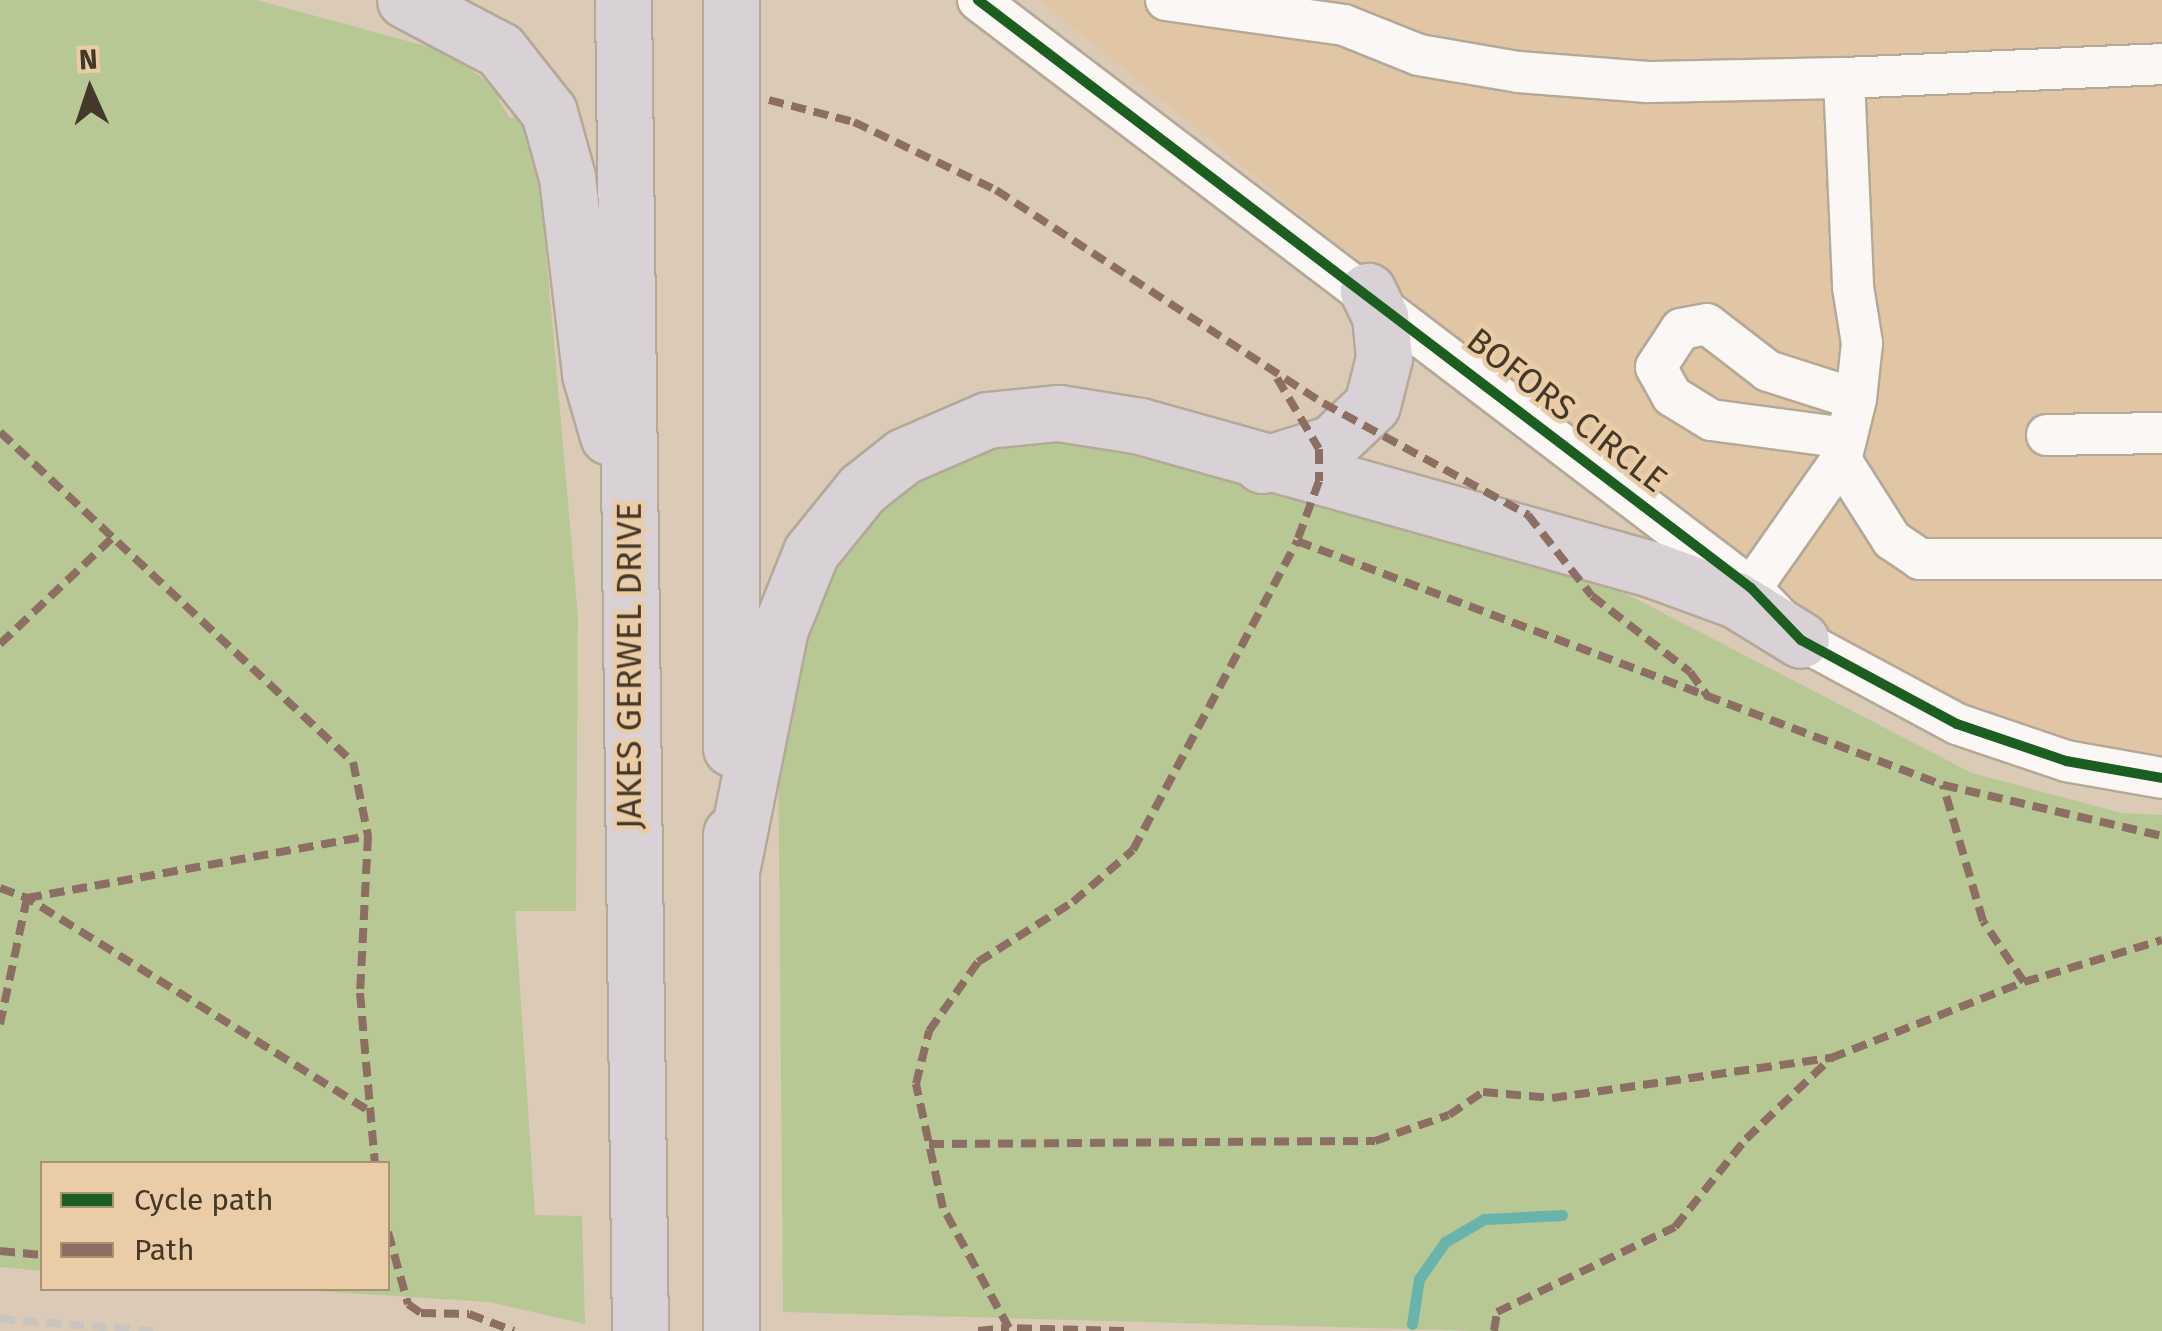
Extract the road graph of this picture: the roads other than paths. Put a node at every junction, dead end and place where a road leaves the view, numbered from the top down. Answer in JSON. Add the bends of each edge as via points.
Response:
{"nodes":[{"id":1,"x":405,"y":0,"type":"edge"},
{"id":2,"x":623,"y":0,"type":"edge"},
{"id":3,"x":731,"y":0,"type":"edge"},
{"id":4,"x":978,"y":0,"type":"edge"},
{"id":5,"x":1166,"y":0,"type":"edge"},
{"id":6,"x":1344,"y":12,"type":"edge"},
{"id":7,"x":2162,"y":64,"type":"edge"},
{"id":8,"x":1844,"y":78,"type":"junction"},
{"id":9,"x":1368,"y":291,"type":"junction"},
{"id":10,"x":1856,"y":398,"type":"junction"},
{"id":11,"x":2162,"y":433,"type":"edge"},
{"id":12,"x":2047,"y":435,"type":"dead end"},
{"id":13,"x":1844,"y":449,"type":"junction"},
{"id":14,"x":1262,"y":465,"type":"junction"},
{"id":15,"x":628,"y":496,"type":"junction"},
{"id":16,"x":2162,"y":559,"type":"edge"},
{"id":17,"x":1751,"y":588,"type":"junction"},
{"id":18,"x":1801,"y":640,"type":"junction"},
{"id":19,"x":2162,"y":778,"type":"edge"},
{"id":20,"x":731,"y":893,"type":"junction"},
{"id":21,"x":640,"y":1331,"type":"edge"},
{"id":22,"x":732,"y":1331,"type":"edge"}],
"edges":[{"from":1,"to":15,"type":"highway","via":[[500,50],[549,112],[567,177],[590,374]]},
{"from":2,"to":15,"type":"highway","name":"JAKES GERWEL DRIVE"},
{"from":3,"to":20,"type":"highway"},
{"from":4,"to":9,"type":"street","name":"BOFORS CIRCLE"},
{"from":5,"to":6,"type":"street"},
{"from":6,"to":8,"type":"street","via":[[1420,55],[1518,72],[1648,82]]},
{"from":7,"to":8,"type":"street"},
{"from":8,"to":10,"type":"street","via":[[1852,286],[1862,344]]},
{"from":9,"to":14,"type":"highway","via":[[1380,316],[1384,358],[1372,405],[1332,442]]},
{"from":9,"to":17,"type":"street","name":"BOFORS CIRCLE"},
{"from":10,"to":13,"type":"street"},
{"from":10,"to":13,"type":"street","via":[[1768,370],[1707,324],[1681,329],[1656,366],[1672,396],[1711,420]]},
{"from":11,"to":12,"type":"street"},
{"from":13,"to":16,"type":"street","via":[[1892,540],[1920,559]]},
{"from":13,"to":17,"type":"street"},
{"from":14,"to":18,"type":"highway","via":[[1648,568],[1736,600]]},
{"from":14,"to":20,"type":"highway","via":[[1140,426],[1059,412],[987,420],[893,464],[826,530],[794,586]]},
{"from":15,"to":21,"type":"highway","name":"JAKES GERWEL DRIVE"},
{"from":17,"to":18,"type":"street","name":"BOFORS CIRCLE"},
{"from":18,"to":19,"type":"street","name":"BOFORS CIRCLE","via":[[1957,724],[2066,762]]},
{"from":20,"to":22,"type":"highway"}]}
